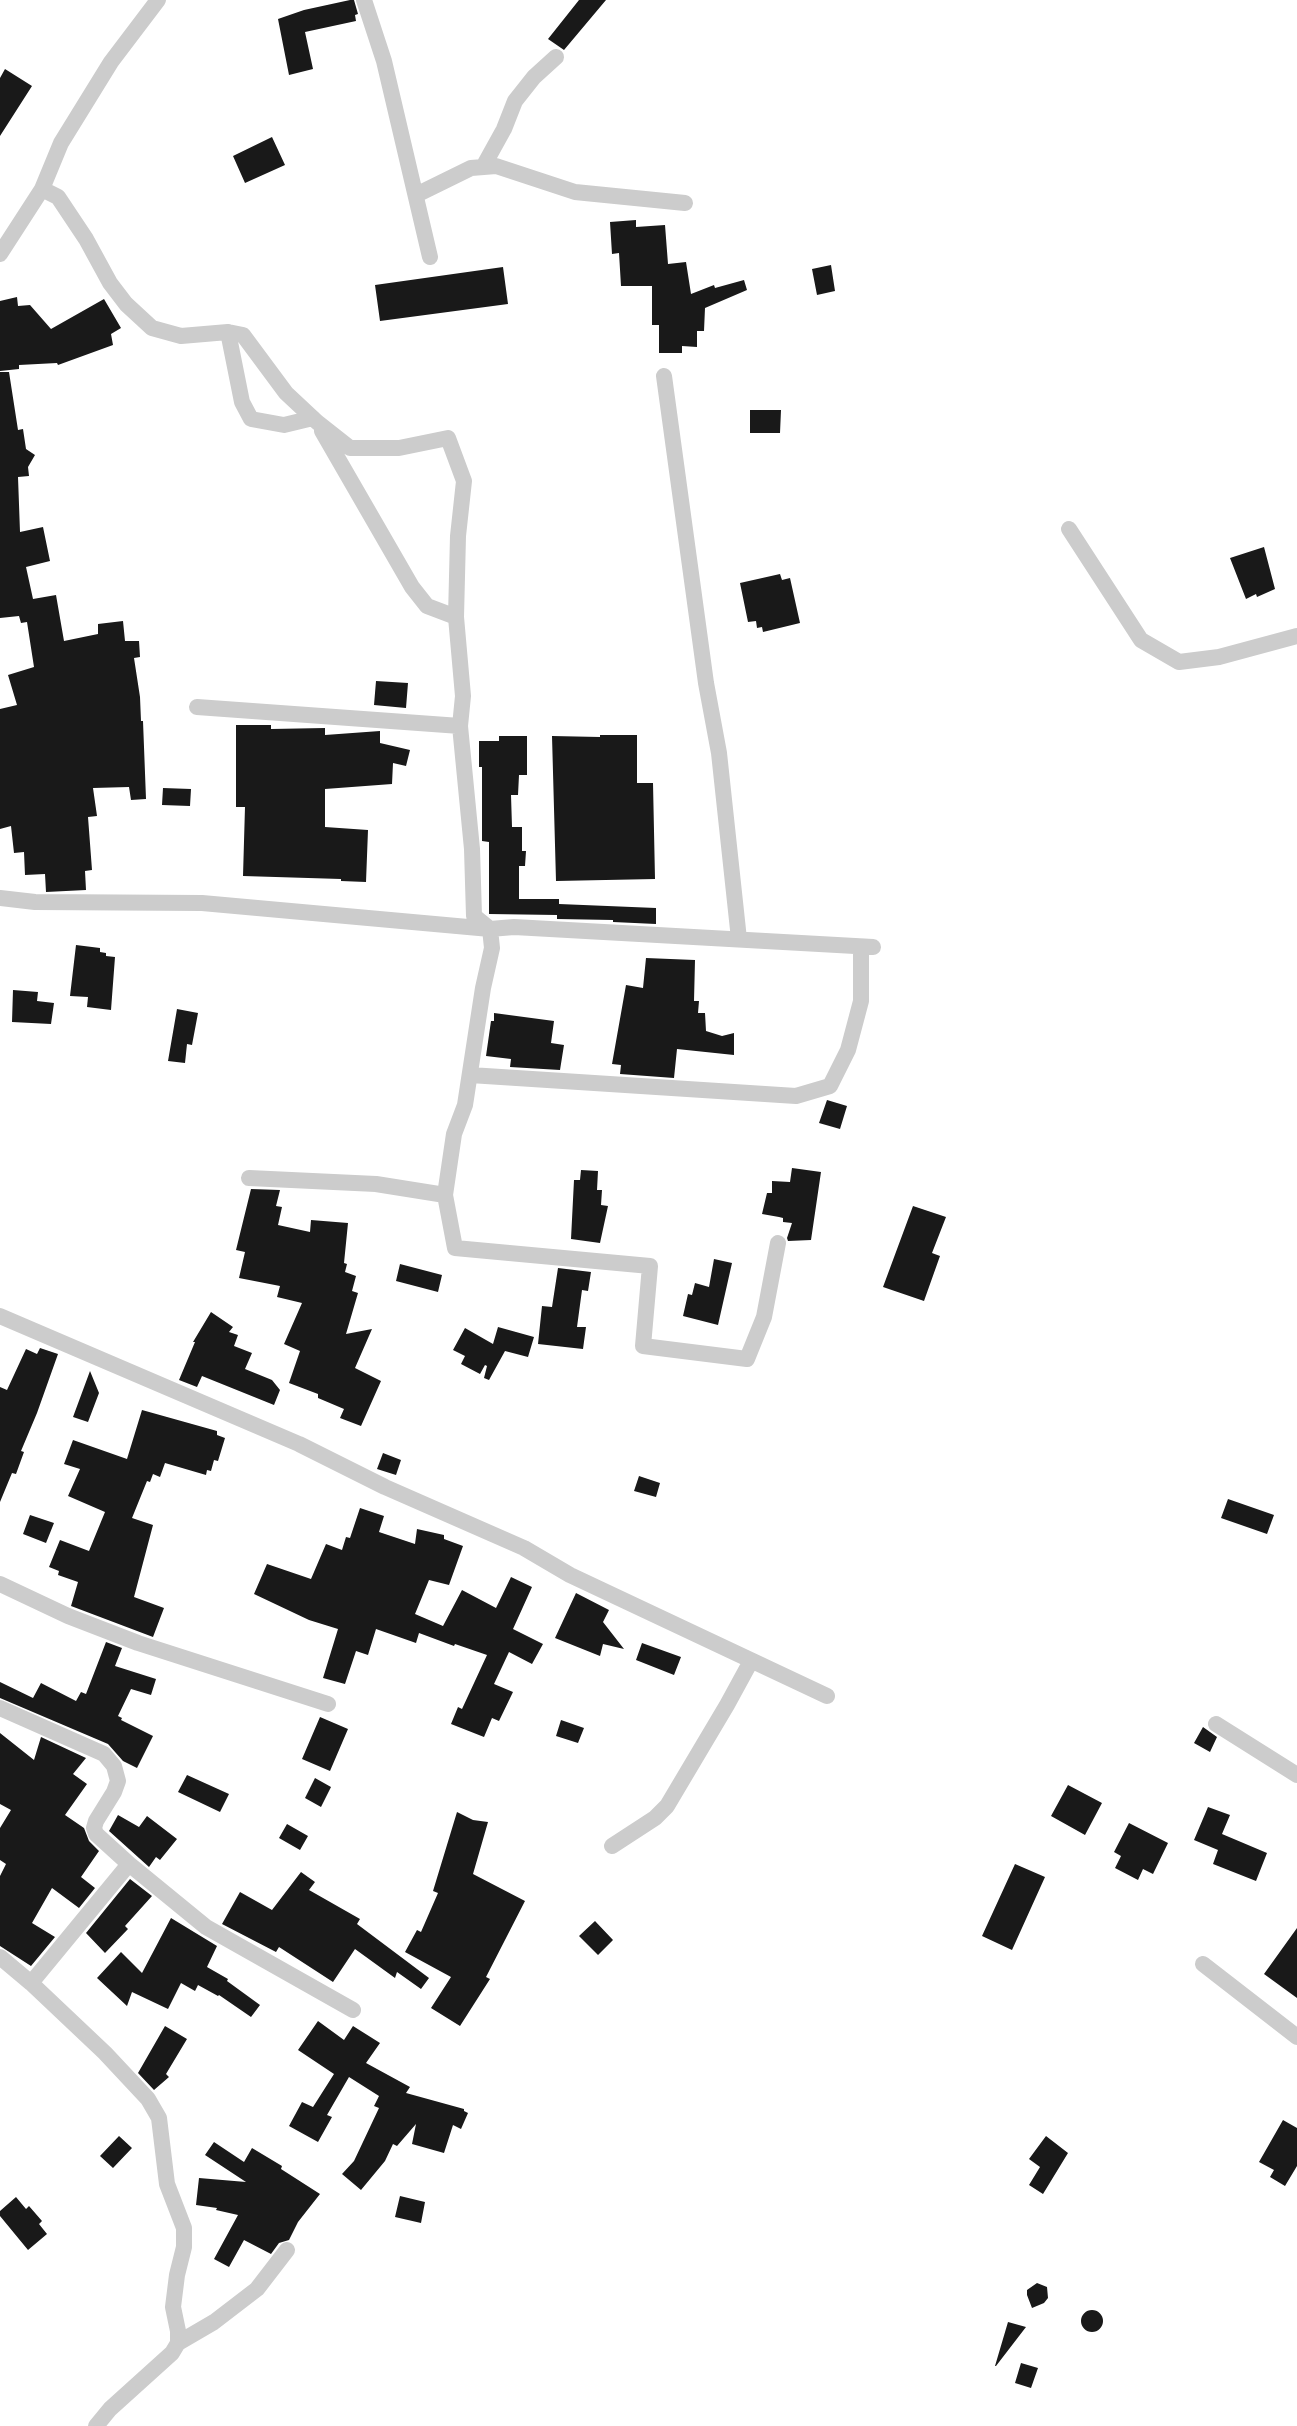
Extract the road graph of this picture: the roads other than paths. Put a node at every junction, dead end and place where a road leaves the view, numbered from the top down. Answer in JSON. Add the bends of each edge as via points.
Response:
{"nodes":[{"id":1,"x":158,"y":0,"type":"edge"},
{"id":2,"x":364,"y":0,"type":"edge"},
{"id":3,"x":556,"y":57,"type":"dead end"},
{"id":4,"x":483,"y":167,"type":"junction"},
{"id":5,"x":42,"y":189,"type":"junction"},
{"id":6,"x":416,"y":195,"type":"junction"},
{"id":7,"x":685,"y":203,"type":"dead end"},
{"id":8,"x":0,"y":254,"type":"edge"},
{"id":9,"x":430,"y":257,"type":"dead end"},
{"id":10,"x":228,"y":332,"type":"junction"},
{"id":11,"x":664,"y":376,"type":"dead end"},
{"id":12,"x":315,"y":420,"type":"junction"},
{"id":13,"x":1069,"y":529,"type":"dead end"},
{"id":14,"x":456,"y":617,"type":"junction"},
{"id":15,"x":1297,"y":636,"type":"edge"},
{"id":16,"x":198,"y":707,"type":"dead end"},
{"id":17,"x":460,"y":726,"type":"junction"},
{"id":18,"x":0,"y":898,"type":"edge"},
{"id":19,"x":490,"y":929,"type":"junction"},
{"id":20,"x":739,"y":939,"type":"junction"},
{"id":21,"x":470,"y":1075,"type":"junction"},
{"id":22,"x":249,"y":1178,"type":"dead end"},
{"id":23,"x":445,"y":1195,"type":"junction"},
{"id":24,"x":778,"y":1243,"type":"dead end"},
{"id":25,"x":0,"y":1316,"type":"edge"},
{"id":26,"x":0,"y":1584,"type":"edge"},
{"id":27,"x":751,"y":1661,"type":"junction"},
{"id":28,"x":826,"y":1696,"type":"dead end"},
{"id":29,"x":328,"y":1704,"type":"dead end"},
{"id":30,"x":0,"y":1708,"type":"edge"},
{"id":31,"x":1216,"y":1724,"type":"dead end"},
{"id":32,"x":1297,"y":1774,"type":"edge"},
{"id":33,"x":612,"y":1846,"type":"dead end"},
{"id":34,"x":129,"y":1864,"type":"junction"},
{"id":35,"x":0,"y":1957,"type":"edge"},
{"id":36,"x":1203,"y":1964,"type":"dead end"},
{"id":37,"x":31,"y":1983,"type":"junction"},
{"id":38,"x":353,"y":2010,"type":"dead end"},
{"id":39,"x":1297,"y":2037,"type":"edge"},
{"id":40,"x":287,"y":2250,"type":"dead end"},
{"id":41,"x":178,"y":2343,"type":"junction"},
{"id":42,"x":96,"y":2426,"type":"edge"}],
"edges":[{"from":1,"to":5,"type":"street","via":[[104,72],[61,143]]},
{"from":2,"to":6,"type":"street","via":[[384,61]]},
{"from":3,"to":4,"type":"street","via":[[515,101]]},
{"from":4,"to":6,"type":"street","via":[[471,168]]},
{"from":4,"to":7,"type":"street","via":[[496,166],[575,192]]},
{"from":5,"to":8,"type":"street"},
{"from":5,"to":10,"type":"street","via":[[58,197],[110,283],[152,328],[181,336]]},
{"from":6,"to":9,"type":"street"},
{"from":10,"to":12,"type":"street","via":[[243,335],[286,393]]},
{"from":10,"to":12,"type":"street","via":[[242,402],[251,419],[284,425]]},
{"from":11,"to":20,"type":"street","via":[[719,753]]},
{"from":12,"to":14,"type":"street","via":[[412,587],[427,606]]},
{"from":12,"to":14,"type":"street","via":[[351,447],[399,448],[448,438],[464,482]]},
{"from":13,"to":15,"type":"street","via":[[1141,640],[1179,662],[1219,657]]},
{"from":14,"to":17,"type":"street","via":[[464,696]]},
{"from":16,"to":17,"type":"street"},
{"from":17,"to":19,"type":"street","via":[[474,916]]},
{"from":18,"to":19,"type":"street","via":[[35,902],[202,903]]},
{"from":19,"to":20,"type":"street"},
{"from":19,"to":21,"type":"street","via":[[492,948]]},
{"from":20,"to":21,"type":"street","via":[[867,947],[861,1001],[848,1050],[830,1086],[796,1096]]},
{"from":21,"to":23,"type":"street","via":[[465,1105],[454,1134]]},
{"from":22,"to":23,"type":"street","via":[[376,1184]]},
{"from":23,"to":24,"type":"street","via":[[455,1248],[650,1266],[643,1346],[747,1359],[764,1317]]},
{"from":25,"to":27,"type":"street","via":[[299,1444],[524,1548],[570,1575]]},
{"from":26,"to":29,"type":"street","via":[[138,1643]]},
{"from":27,"to":28,"type":"street"},
{"from":27,"to":33,"type":"street","via":[[667,1806]]},
{"from":30,"to":34,"type":"street","via":[[104,1754],[114,1766],[118,1781],[94,1828]]},
{"from":31,"to":32,"type":"street"},
{"from":34,"to":37,"type":"street"},
{"from":34,"to":38,"type":"street","via":[[206,1927]]},
{"from":35,"to":37,"type":"street"},
{"from":36,"to":39,"type":"street"},
{"from":37,"to":41,"type":"street","via":[[105,2053],[148,2099],[159,2118],[167,2184],[184,2228],[173,2307]]},
{"from":40,"to":41,"type":"street","via":[[257,2289]]},
{"from":41,"to":42,"type":"street"}]}
